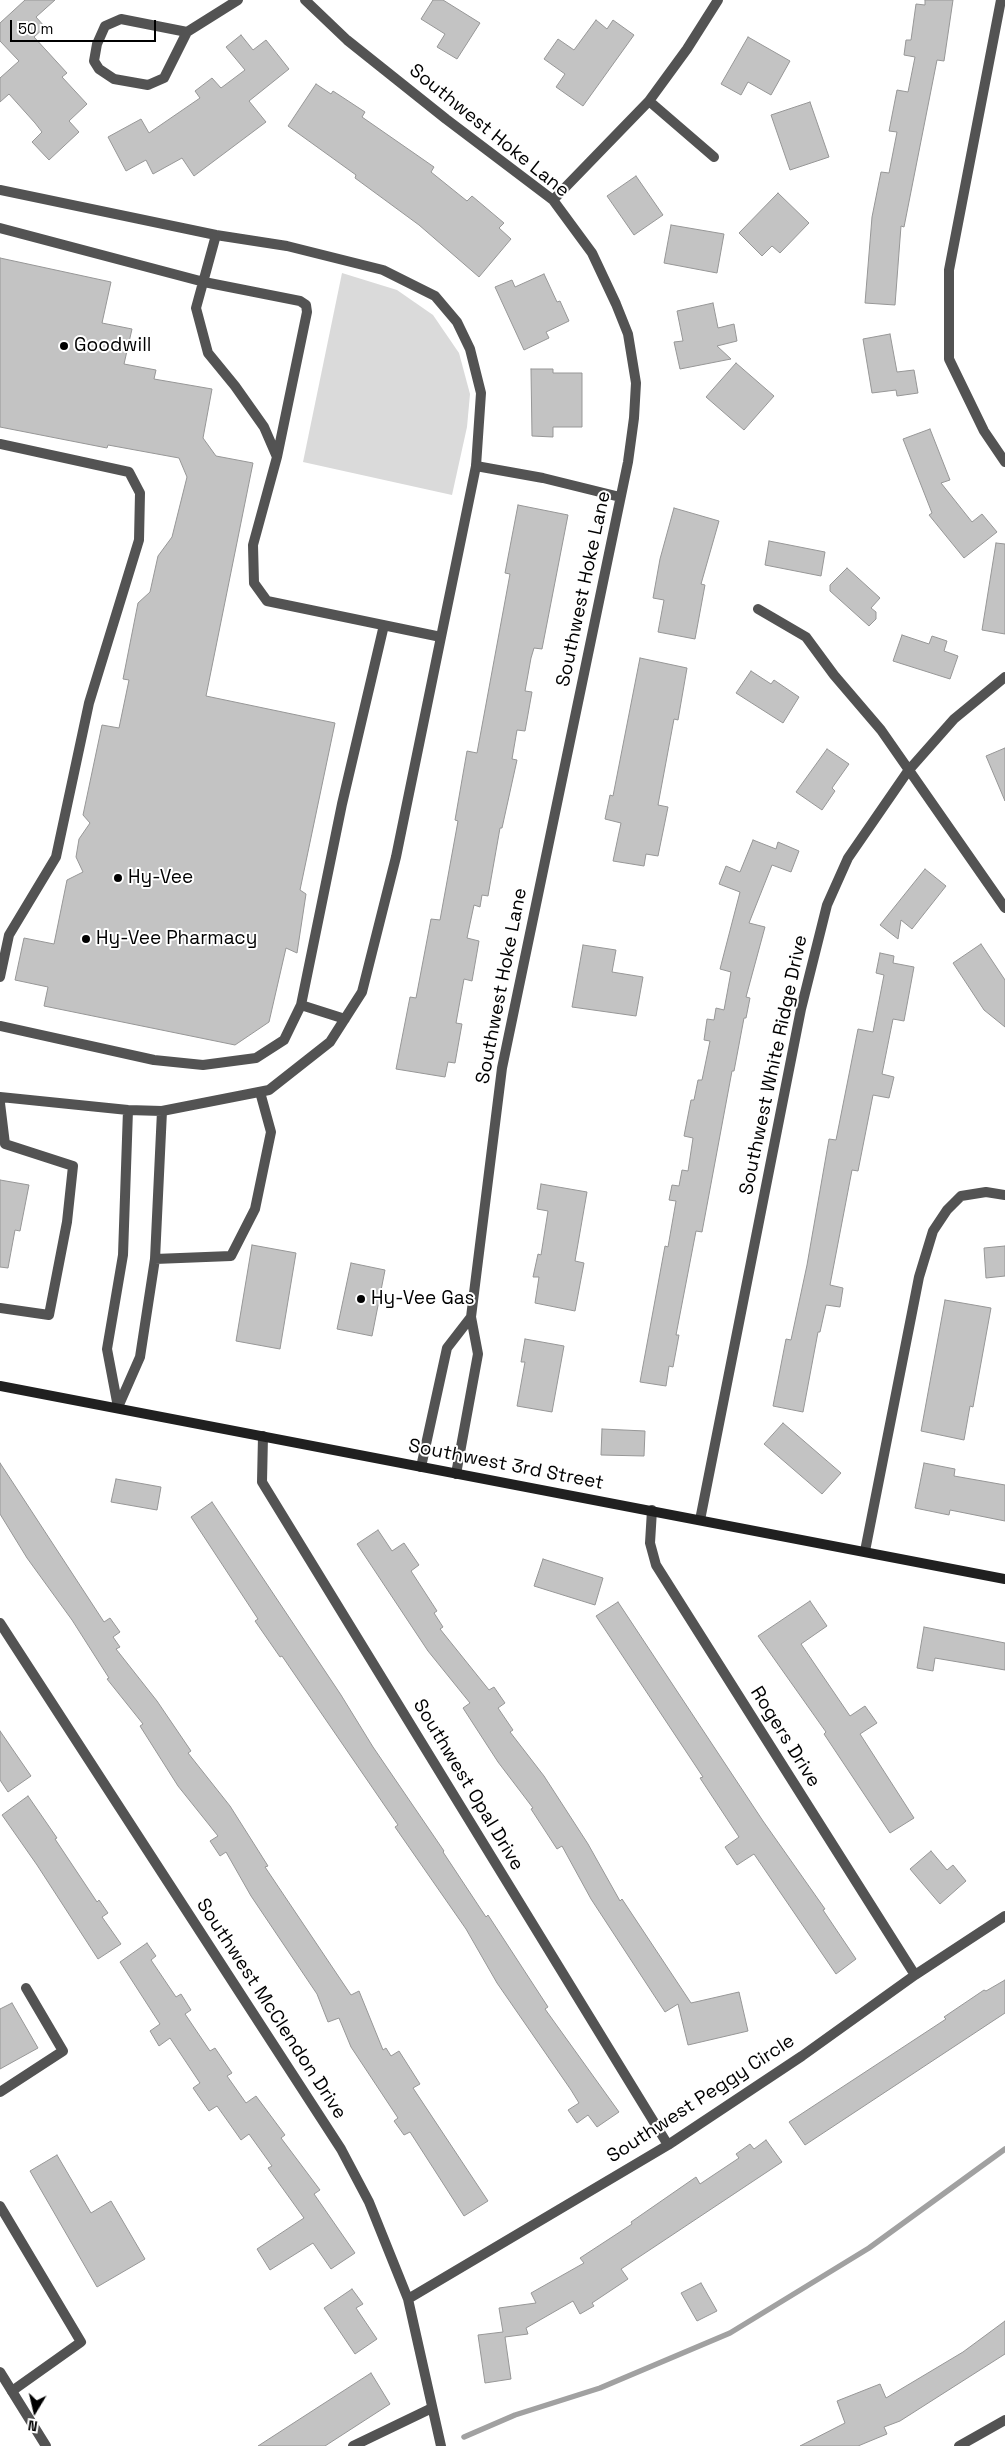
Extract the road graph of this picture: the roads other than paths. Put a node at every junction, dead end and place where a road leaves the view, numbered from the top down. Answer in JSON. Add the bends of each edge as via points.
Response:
{"nodes":[{"id":1,"x":238,"y":0,"type":"edge"},
{"id":2,"x":305,"y":0,"type":"edge"},
{"id":3,"x":718,"y":0,"type":"edge"},
{"id":4,"x":1001,"y":0,"type":"edge"},
{"id":5,"x":187,"y":32,"type":"junction"},
{"id":6,"x":649,"y":101,"type":"junction"},
{"id":7,"x":714,"y":157,"type":"dead end"},
{"id":8,"x":0,"y":190,"type":"edge"},
{"id":9,"x":553,"y":200,"type":"junction"},
{"id":10,"x":0,"y":228,"type":"edge"},
{"id":11,"x":216,"y":235,"type":"junction"},
{"id":12,"x":204,"y":282,"type":"junction"},
{"id":13,"x":0,"y":444,"type":"edge"},
{"id":14,"x":277,"y":457,"type":"junction"},
{"id":15,"x":1005,"y":462,"type":"edge"},
{"id":16,"x":476,"y":466,"type":"junction"},
{"id":17,"x":620,"y":497,"type":"junction"},
{"id":18,"x":758,"y":609,"type":"dead end"},
{"id":19,"x":384,"y":625,"type":"junction"},
{"id":20,"x":441,"y":637,"type":"junction"},
{"id":21,"x":1005,"y":677,"type":"edge"},
{"id":22,"x":908,"y":771,"type":"junction"},
{"id":23,"x":1005,"y":908,"type":"edge"},
{"id":24,"x":0,"y":977,"type":"edge"},
{"id":25,"x":301,"y":1005,"type":"junction"},
{"id":26,"x":344,"y":1019,"type":"junction"},
{"id":27,"x":0,"y":1026,"type":"edge"},
{"id":28,"x":260,"y":1092,"type":"junction"},
{"id":29,"x":0,"y":1097,"type":"edge"},
{"id":30,"x":0,"y":1103,"type":"edge"},
{"id":31,"x":128,"y":1110,"type":"junction"},
{"id":32,"x":162,"y":1111,"type":"junction"},
{"id":33,"x":1005,"y":1195,"type":"edge"},
{"id":34,"x":154,"y":1259,"type":"junction"},
{"id":35,"x":0,"y":1308,"type":"edge"},
{"id":36,"x":471,"y":1317,"type":"junction"},
{"id":37,"x":0,"y":1386,"type":"edge"},
{"id":38,"x":118,"y":1407,"type":"junction"},
{"id":39,"x":262,"y":1436,"type":"junction"},
{"id":40,"x":422,"y":1467,"type":"junction"},
{"id":41,"x":456,"y":1474,"type":"junction"},
{"id":42,"x":652,"y":1510,"type":"junction"},
{"id":43,"x":700,"y":1520,"type":"junction"},
{"id":44,"x":865,"y":1551,"type":"junction"},
{"id":45,"x":1005,"y":1579,"type":"edge"},
{"id":46,"x":0,"y":1623,"type":"edge"},
{"id":47,"x":1005,"y":1916,"type":"edge"},
{"id":48,"x":915,"y":1975,"type":"junction"},
{"id":49,"x":26,"y":1988,"type":"dead end"},
{"id":50,"x":0,"y":2092,"type":"edge"},
{"id":51,"x":668,"y":2144,"type":"junction"},
{"id":52,"x":0,"y":2206,"type":"edge"},
{"id":53,"x":408,"y":2299,"type":"junction"},
{"id":54,"x":0,"y":2372,"type":"edge"},
{"id":55,"x":12,"y":2391,"type":"junction"},
{"id":56,"x":432,"y":2408,"type":"junction"},
{"id":57,"x":1005,"y":2420,"type":"edge"},
{"id":58,"x":46,"y":2446,"type":"edge"},
{"id":59,"x":353,"y":2446,"type":"edge"},
{"id":60,"x":440,"y":2446,"type":"edge"},
{"id":61,"x":960,"y":2446,"type":"edge"}],
"edges":[{"from":1,"to":5,"type":"street"},
{"from":2,"to":9,"type":"street","name":"Southwest Hoke Lane","via":[[347,40]]},
{"from":3,"to":6,"type":"street","via":[[688,49]]},
{"from":4,"to":15,"type":"street","via":[[949,270],[949,359],[984,431]]},
{"from":5,"to":5,"type":"street","via":[[121,19],[105,26],[94,61],[99,69],[114,79],[148,85],[164,78]]},
{"from":6,"to":7,"type":"street"},
{"from":6,"to":9,"type":"street"},
{"from":8,"to":11,"type":"street"},
{"from":9,"to":17,"type":"street","name":"Southwest Hoke Lane","via":[[592,253],[628,334],[636,383],[634,418]]},
{"from":10,"to":12,"type":"street"},
{"from":11,"to":12,"type":"street"},
{"from":11,"to":16,"type":"street","via":[[287,246],[383,270],[435,296],[457,322],[470,349],[481,393]]},
{"from":12,"to":14,"type":"street","via":[[196,308],[208,353],[264,428]]},
{"from":12,"to":14,"type":"street","via":[[300,301],[306,305]]},
{"from":13,"to":24,"type":"street","via":[[129,472],[140,494],[139,540],[89,703],[56,857],[9,935]]},
{"from":14,"to":19,"type":"street","via":[[253,545],[254,583],[267,601]]},
{"from":16,"to":17,"type":"street"},
{"from":16,"to":20,"type":"street"},
{"from":17,"to":36,"type":"street","name":"Southwest Hoke Lane","via":[[502,1068]]},
{"from":18,"to":22,"type":"street","via":[[806,637],[880,730]]},
{"from":19,"to":20,"type":"street"},
{"from":19,"to":25,"type":"street","via":[[342,804]]},
{"from":20,"to":26,"type":"street","via":[[396,857],[362,992]]},
{"from":21,"to":22,"type":"street","name":"Southwest White Ridge Drive","via":[[954,719]]},
{"from":22,"to":23,"type":"street"},
{"from":22,"to":43,"type":"street","name":"Southwest White Ridge Drive","via":[[848,858],[827,904],[801,1010]]},
{"from":25,"to":26,"type":"street"},
{"from":25,"to":27,"type":"street","via":[[284,1040],[256,1058],[203,1064],[154,1060]]},
{"from":26,"to":28,"type":"street","via":[[330,1042],[269,1090]]},
{"from":28,"to":32,"type":"street"},
{"from":28,"to":34,"type":"street","via":[[271,1132],[255,1209],[231,1256]]},
{"from":29,"to":31,"type":"street"},
{"from":30,"to":35,"type":"street","via":[[5,1144],[73,1166],[67,1222],[49,1315]]},
{"from":31,"to":32,"type":"street"},
{"from":31,"to":38,"type":"street","via":[[123,1255],[107,1349]]},
{"from":32,"to":34,"type":"street"},
{"from":33,"to":44,"type":"street","via":[[986,1192],[960,1196],[933,1232],[920,1277]]},
{"from":34,"to":38,"type":"street","via":[[140,1357]]},
{"from":36,"to":40,"type":"street","via":[[447,1348]]},
{"from":36,"to":41,"type":"street","name":"Southwest Hoke Lane","via":[[478,1354]]},
{"from":37,"to":38,"type":"main road","name":"Southwest 3rd Street"},
{"from":38,"to":39,"type":"main road","name":"Southwest 3rd Street"},
{"from":39,"to":40,"type":"main road","name":"Southwest 3rd Street"},
{"from":39,"to":51,"type":"street","name":"Southwest Opal Drive","via":[[262,1482]]},
{"from":40,"to":41,"type":"main road","name":"Southwest 3rd Street"},
{"from":41,"to":42,"type":"main road","name":"Southwest 3rd Street"},
{"from":42,"to":43,"type":"main road","name":"Southwest 3rd Street"},
{"from":42,"to":48,"type":"street","name":"Rogers Drive","via":[[650,1542],[656,1565]]},
{"from":43,"to":44,"type":"main road","name":"Southwest 3rd Street"},
{"from":44,"to":45,"type":"main road","name":"Southwest 3rd Street"},
{"from":46,"to":53,"type":"street","name":"Southwest McClendon Drive","via":[[341,2150],[369,2202]]},
{"from":47,"to":48,"type":"street","name":"Southwest Peggy Circle"},
{"from":48,"to":51,"type":"street","name":"Southwest Peggy Circle","via":[[802,2056]]},
{"from":49,"to":50,"type":"street","via":[[64,2051]]},
{"from":51,"to":53,"type":"street","name":"Southwest Peggy Circle"},
{"from":52,"to":55,"type":"street","via":[[82,2342]]},
{"from":53,"to":56,"type":"street","name":"Southwest McClendon Drive"},
{"from":54,"to":55,"type":"street"},
{"from":55,"to":58,"type":"street"},
{"from":56,"to":59,"type":"street"},
{"from":56,"to":60,"type":"street","name":"Southwest McClendon Drive"},
{"from":57,"to":61,"type":"street"}]}
